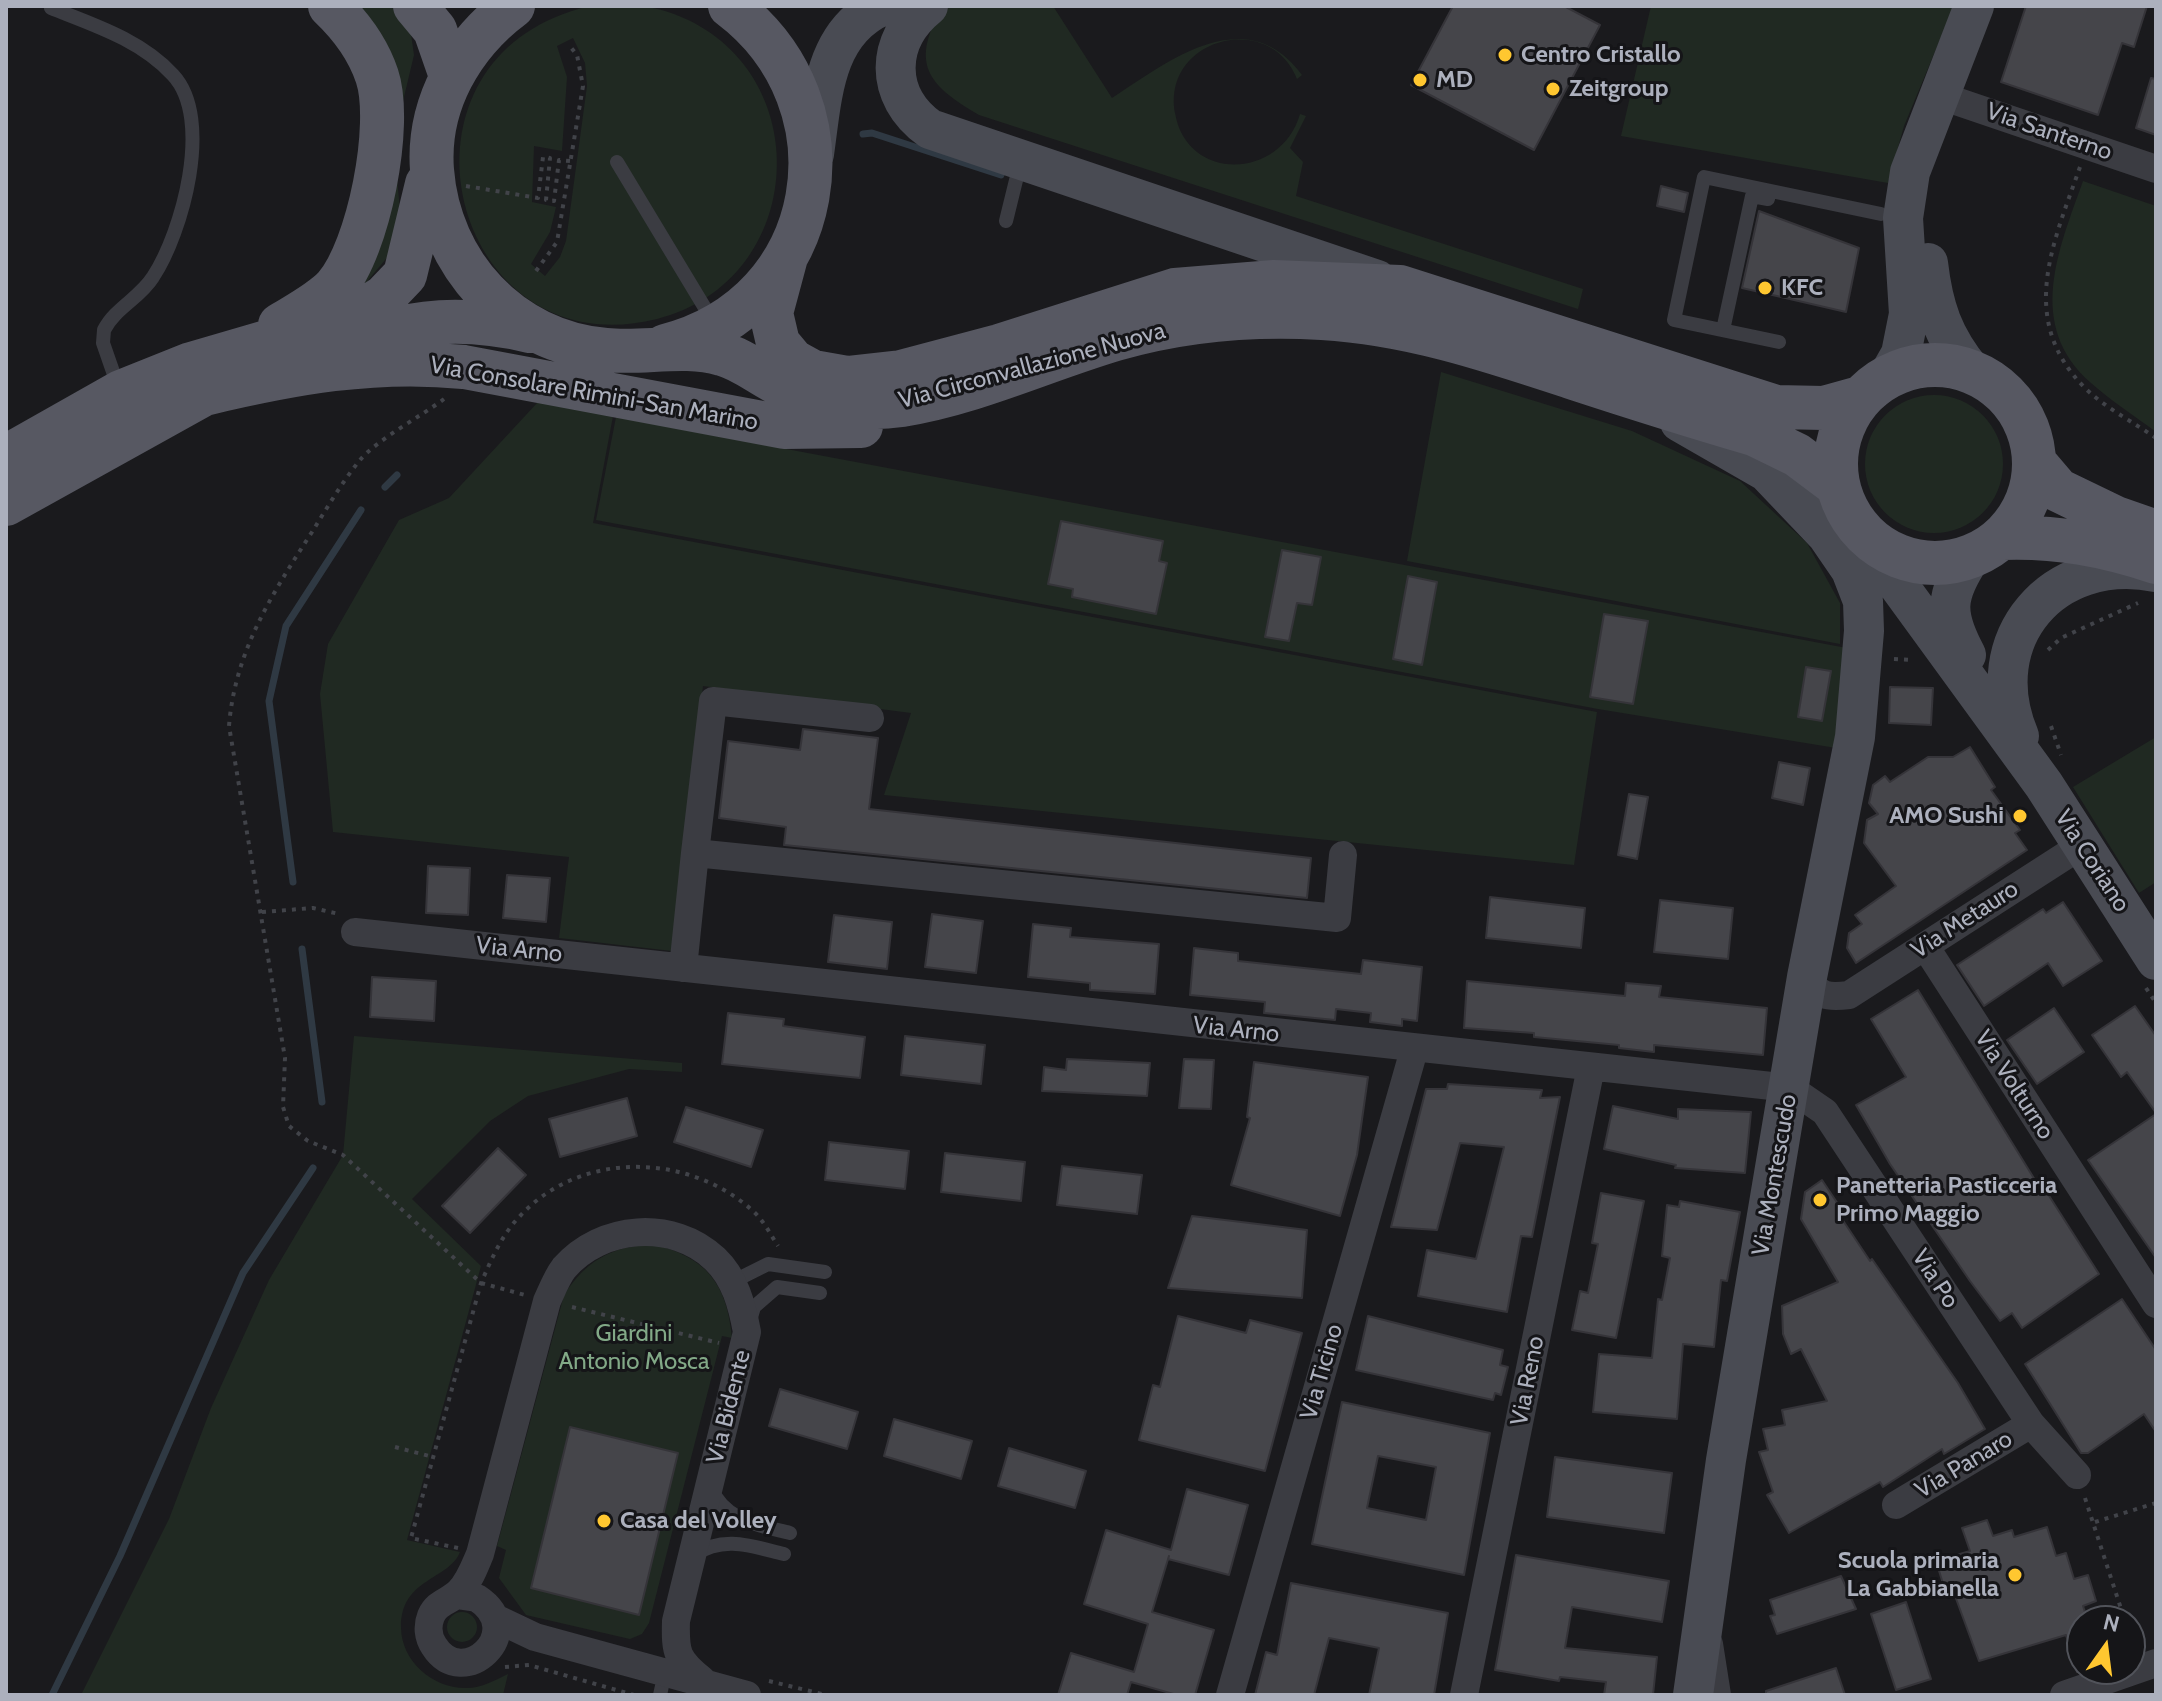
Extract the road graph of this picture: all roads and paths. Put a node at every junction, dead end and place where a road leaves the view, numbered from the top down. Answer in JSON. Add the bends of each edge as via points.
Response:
{"nodes":[{"id":1,"x":330,"y":6,"type":"edge"},
{"id":2,"x":415,"y":6,"type":"edge"},
{"id":3,"x":513,"y":6,"type":"edge"},
{"id":4,"x":730,"y":6,"type":"edge"},
{"id":5,"x":882,"y":6,"type":"edge"},
{"id":6,"x":928,"y":6,"type":"edge"},
{"id":7,"x":1974,"y":6,"type":"edge"},
{"id":8,"x":51,"y":8,"type":"edge"},
{"id":9,"x":569,"y":45,"type":"dead end"},
{"id":10,"x":451,"y":76,"type":"junction"},
{"id":11,"x":1941,"y":96,"type":"junction"},
{"id":12,"x":2087,"y":146,"type":"junction"},
{"id":13,"x":1021,"y":159,"type":"junction"},
{"id":14,"x":570,"y":161,"type":"junction"},
{"id":15,"x":617,"y":162,"type":"dead end"},
{"id":16,"x":2156,"y":169,"type":"edge"},
{"id":17,"x":811,"y":174,"type":"junction"},
{"id":18,"x":445,"y":175,"type":"junction"},
{"id":19,"x":1813,"y":200,"type":"junction"},
{"id":20,"x":1881,"y":214,"type":"dead end"},
{"id":21,"x":1006,"y":221,"type":"dead end"},
{"id":22,"x":786,"y":257,"type":"junction"},
{"id":23,"x":536,"y":271,"type":"dead end"},
{"id":24,"x":1400,"y":287,"type":"junction"},
{"id":25,"x":716,"y":326,"type":"junction"},
{"id":26,"x":1723,"y":330,"type":"junction"},
{"id":27,"x":544,"y":335,"type":"junction"},
{"id":28,"x":1779,"y":342,"type":"dead end"},
{"id":29,"x":248,"y":349,"type":"junction"},
{"id":30,"x":639,"y":350,"type":"junction"},
{"id":31,"x":1972,"y":372,"type":"junction"},
{"id":32,"x":978,"y":386,"type":"junction"},
{"id":33,"x":1874,"y":387,"type":"junction"},
{"id":34,"x":121,"y":392,"type":"junction"},
{"id":35,"x":204,"y":394,"type":"junction"},
{"id":36,"x":444,"y":399,"type":"dead end"},
{"id":37,"x":1653,"y":404,"type":"junction"},
{"id":38,"x":2156,"y":438,"type":"edge"},
{"id":39,"x":6,"y":457,"type":"edge"},
{"id":40,"x":2035,"y":463,"type":"junction"},
{"id":41,"x":1837,"y":485,"type":"junction"},
{"id":42,"x":6,"y":504,"type":"edge"},
{"id":43,"x":2156,"y":532,"type":"edge"},
{"id":44,"x":1870,"y":540,"type":"junction"},
{"id":45,"x":1986,"y":548,"type":"junction"},
{"id":46,"x":2154,"y":577,"type":"edge"},
{"id":47,"x":1899,"y":586,"type":"junction"},
{"id":48,"x":2042,"y":662,"type":"dead end"},
{"id":49,"x":870,"y":718,"type":"dead end"},
{"id":50,"x":2046,"y":718,"type":"dead end"},
{"id":51,"x":2003,"y":726,"type":"junction"},
{"id":52,"x":1855,"y":737,"type":"junction"},
{"id":53,"x":2045,"y":760,"type":"junction"},
{"id":54,"x":2082,"y":845,"type":"junction"},
{"id":55,"x":695,"y":853,"type":"junction"},
{"id":56,"x":1343,"y":855,"type":"dead end"},
{"id":57,"x":262,"y":912,"type":"junction"},
{"id":58,"x":355,"y":932,"type":"joint"},
{"id":59,"x":1925,"y":946,"type":"junction"},
{"id":60,"x":2156,"y":960,"type":"edge"},
{"id":61,"x":683,"y":968,"type":"junction"},
{"id":62,"x":1807,"y":977,"type":"junction"},
{"id":63,"x":1849,"y":995,"type":"junction"},
{"id":64,"x":1414,"y":1050,"type":"junction"},
{"id":65,"x":1591,"y":1067,"type":"junction"},
{"id":66,"x":1790,"y":1088,"type":"junction"},
{"id":67,"x":782,"y":1252,"type":"dead end"},
{"id":68,"x":825,"y":1272,"type":"dead end"},
{"id":69,"x":732,"y":1282,"type":"junction"},
{"id":70,"x":481,"y":1283,"type":"junction"},
{"id":71,"x":820,"y":1293,"type":"dead end"},
{"id":72,"x":547,"y":1301,"type":"junction"},
{"id":73,"x":2156,"y":1304,"type":"edge"},
{"id":74,"x":738,"y":1338,"type":"junction"},
{"id":75,"x":2031,"y":1424,"type":"junction"},
{"id":76,"x":395,"y":1447,"type":"dead end"},
{"id":77,"x":433,"y":1457,"type":"junction"},
{"id":78,"x":2077,"y":1475,"type":"joint"},
{"id":79,"x":709,"y":1485,"type":"junction"},
{"id":80,"x":2156,"y":1503,"type":"edge"},
{"id":81,"x":1896,"y":1505,"type":"dead end"},
{"id":82,"x":2095,"y":1522,"type":"junction"},
{"id":83,"x":790,"y":1533,"type":"dead end"},
{"id":84,"x":480,"y":1554,"type":"junction"},
{"id":85,"x":784,"y":1554,"type":"dead end"},
{"id":86,"x":690,"y":1558,"type":"junction"},
{"id":87,"x":456,"y":1595,"type":"junction"},
{"id":88,"x":2120,"y":1605,"type":"edge"},
{"id":89,"x":1703,"y":1615,"type":"junction"},
{"id":90,"x":495,"y":1618,"type":"junction"},
{"id":91,"x":488,"y":1651,"type":"junction"},
{"id":92,"x":2156,"y":1663,"type":"edge"},
{"id":93,"x":756,"y":1687,"type":"edge"},
{"id":94,"x":697,"y":1688,"type":"edge"},
{"id":95,"x":661,"y":1690,"type":"edge"},
{"id":96,"x":826,"y":1695,"type":"edge"},
{"id":97,"x":1230,"y":1695,"type":"edge"},
{"id":98,"x":1464,"y":1695,"type":"edge"},
{"id":99,"x":1693,"y":1695,"type":"edge"},
{"id":100,"x":1717,"y":1695,"type":"edge"},
{"id":101,"x":2064,"y":1695,"type":"edge"}],
"edges":[{"from":1,"to":29,"type":"main road","via":[[365,48],[383,101],[367,224],[334,288]]},
{"from":2,"to":10,"type":"main road","via":[[435,30]]},
{"from":3,"to":10,"type":"main road","name":"Via Circonvallazione Nuova","via":[[469,47]]},
{"from":4,"to":17,"type":"main road","name":"Via Circonvallazione Nuova","via":[[757,28],[790,75],[809,130]]},
{"from":5,"to":17,"type":"street","via":[[839,40],[825,79]]},
{"from":6,"to":13,"type":"street","name":"Via Circonvallazione Nuova","via":[[909,24],[894,55],[896,87],[904,102],[930,129]]},
{"from":7,"to":11,"type":"street"},
{"from":8,"to":34,"type":"lane","via":[[139,46],[175,77],[188,107],[189,175],[175,228],[153,278],[104,330],[103,343]]},
{"from":9,"to":14,"type":"path","via":[[577,55],[583,86]]},
{"from":10,"to":18,"type":"main road","name":"Via Circonvallazione Nuova","via":[[440,103]]},
{"from":11,"to":12,"type":"street","name":"Via Santerno"},
{"from":11,"to":31,"type":"street","via":[[1926,177],[1926,252],[1941,328]]},
{"from":11,"to":33,"type":"street","via":[[1910,172],[1903,218],[1909,314],[1901,354]]},
{"from":12,"to":16,"type":"street","name":"Via Santerno"},
{"from":12,"to":38,"type":"path","via":[[2049,255],[2047,317],[2055,347],[2085,388]]},
{"from":13,"to":21,"type":"lane"},
{"from":13,"to":24,"type":"street","name":"Via Circonvallazione Nuova"},
{"from":14,"to":18,"type":"path","via":[[559,160],[554,201],[546,200],[550,158],[543,157],[538,198]]},
{"from":14,"to":23,"type":"path","via":[[557,242]]},
{"from":15,"to":25,"type":"lane"},
{"from":17,"to":22,"type":"main road","name":"Via Circonvallazione Nuova","via":[[803,217]]},
{"from":18,"to":27,"type":"main road","name":"Via Circonvallazione Nuova","via":[[436,202],[459,261],[509,314]]},
{"from":18,"to":29,"type":"main road","via":[[405,275],[384,297],[352,317]]},
{"from":19,"to":20,"type":"lane"},
{"from":19,"to":26,"type":"lane","via":[[1801,206],[1752,196]]},
{"from":19,"to":26,"type":"lane","via":[[1704,177],[1674,320]]},
{"from":22,"to":24,"type":"main road","name":"Via Circonvallazione Nuova","via":[[771,313],[778,343],[793,361],[813,372],[847,378],[901,372],[999,346],[1175,290],[1274,282]]},
{"from":22,"to":25,"type":"main road","name":"Via Circonvallazione Nuova","via":[[762,289]]},
{"from":24,"to":33,"type":"main road","name":"Via Circonvallazione Nuova","via":[[1776,407],[1824,408]]},
{"from":25,"to":30,"type":"main road","name":"Via Circonvallazione Nuova","via":[[676,343]]},
{"from":26,"to":28,"type":"lane"},
{"from":27,"to":30,"type":"main road","name":"Via Circonvallazione Nuova","via":[[604,350]]},
{"from":27,"to":35,"type":"main road","name":"Via Consolare Rimini-San Marino","via":[[501,324],[434,319],[327,348]]},
{"from":29,"to":34,"type":"main road","via":[[191,364]]},
{"from":30,"to":32,"type":"main road","name":"Via Circonvallazione Nuova","via":[[722,354],[791,390],[841,406],[902,405]]},
{"from":31,"to":33,"type":"main road","name":"Via Circonvallazione Nuova","via":[[1930,364]]},
{"from":31,"to":40,"type":"main road","name":"Via Circonvallazione Nuova","via":[[1989,380],[2017,408]]},
{"from":32,"to":35,"type":"main road","name":"Via Consolare Rimini-San Marino","via":[[916,414],[839,428],[784,427],[423,363],[335,366]]},
{"from":32,"to":37,"type":"main road","name":"Via Circonvallazione Nuova","via":[[1119,338],[1214,319],[1296,317],[1388,323]]},
{"from":33,"to":41,"type":"main road","name":"Via Circonvallazione Nuova","via":[[1848,413],[1838,439]]},
{"from":34,"to":39,"type":"main road"},
{"from":35,"to":42,"type":"main road","name":"Via Consolare Rimini-San Marino"},
{"from":36,"to":57,"type":"path","via":[[361,458],[271,595],[247,643],[232,689],[229,726]]},
{"from":37,"to":41,"type":"main road","name":"Via Circonvallazione Nuova","via":[[1754,434],[1797,455]]},
{"from":37,"to":52,"type":"street","name":"Via Montescudo","via":[[1767,472],[1827,535],[1851,570],[1863,601],[1864,631]]},
{"from":40,"to":43,"type":"main road","name":"Via Circonvallazione Nuova","via":[[2058,490]]},
{"from":40,"to":45,"type":"main road","name":"Via Circonvallazione Nuova","via":[[2026,504]]},
{"from":41,"to":44,"type":"main road","name":"Via Circonvallazione Nuova","via":[[1855,524]]},
{"from":44,"to":45,"type":"main road","name":"Via Circonvallazione Nuova","via":[[1907,560],[1939,563]]},
{"from":44,"to":47,"type":"street","name":"Via Coriano"},
{"from":45,"to":46,"type":"main road","name":"Via Circonvallazione Nuova","via":[[2048,537],[2107,546]]},
{"from":45,"to":51,"type":"street","name":"Via Coriano","via":[[1953,583],[1948,603],[1954,633]]},
{"from":46,"to":48,"type":"path","via":[[2061,638]]},
{"from":46,"to":53,"type":"street","name":"Via Coriano","via":[[2116,569],[2087,574],[2059,587],[2025,619],[2007,660],[2005,691]]},
{"from":47,"to":51,"type":"street","name":"Via Coriano"},
{"from":47,"to":52,"type":"street","name":"Via Montescudo","via":[[1893,630]]},
{"from":49,"to":55,"type":"street","via":[[713,701]]},
{"from":50,"to":53,"type":"path","via":[[2060,745]]},
{"from":51,"to":53,"type":"street","name":"Via Coriano"},
{"from":52,"to":62,"type":"street","name":"Via Montescudo"},
{"from":53,"to":54,"type":"street","name":"Via Coriano"},
{"from":54,"to":59,"type":"street","name":"Via Metauro"},
{"from":54,"to":60,"type":"street","name":"Via Coriano"},
{"from":55,"to":56,"type":"street","via":[[1337,918]]},
{"from":55,"to":61,"type":"street"},
{"from":57,"to":58,"type":"path","via":[[313,908],[339,914]]},
{"from":57,"to":70,"type":"path","via":[[285,1058],[283,1107],[289,1126],[308,1141],[343,1155]]},
{"from":58,"to":61,"type":"street","name":"Via Arno"},
{"from":59,"to":63,"type":"street","name":"Via Metauro"},
{"from":59,"to":73,"type":"street","name":"Via Volturno"},
{"from":61,"to":64,"type":"street","name":"Via Arno"},
{"from":62,"to":63,"type":"street","via":[[1816,992],[1829,998]]},
{"from":62,"to":66,"type":"street","name":"Via Montescudo"},
{"from":63,"to":66,"type":"street","name":"Via Metauro","via":[[1815,1023]]},
{"from":64,"to":65,"type":"street","name":"Via Arno"},
{"from":64,"to":97,"type":"street","name":"Via Ticino"},
{"from":65,"to":66,"type":"street","name":"Via Arno"},
{"from":65,"to":98,"type":"street","name":"Via Reno"},
{"from":66,"to":75,"type":"street","name":"Via Po","via":[[1825,1112]]},
{"from":66,"to":89,"type":"street","name":"Via Montescudo"},
{"from":67,"to":70,"type":"path","via":[[755,1213],[710,1182],[658,1167],[607,1169],[560,1184],[522,1213],[496,1249]]},
{"from":68,"to":69,"type":"lane","via":[[768,1264]]},
{"from":69,"to":72,"type":"street","name":"Via Bidente","via":[[696,1245],[663,1234],[626,1232],[575,1257]]},
{"from":69,"to":74,"type":"street","name":"Via Bidente","via":[[742,1306]]},
{"from":70,"to":72,"type":"path"},
{"from":70,"to":77,"type":"path"},
{"from":71,"to":74,"type":"lane","via":[[777,1287],[754,1307]]},
{"from":72,"to":74,"type":"path"},
{"from":72,"to":84,"type":"street","name":"Via Bidente"},
{"from":74,"to":79,"type":"street","name":"Via Bidente"},
{"from":75,"to":78,"type":"street","name":"Via Po"},
{"from":75,"to":81,"type":"street","name":"Via Panaro"},
{"from":76,"to":77,"type":"path"},
{"from":77,"to":84,"type":"path","via":[[411,1538]]},
{"from":78,"to":82,"type":"path"},
{"from":79,"to":83,"type":"lane","via":[[717,1502],[733,1516]]},
{"from":79,"to":86,"type":"street","name":"Via Bidente"},
{"from":80,"to":82,"type":"path"},
{"from":82,"to":88,"type":"path"},
{"from":84,"to":87,"type":"street","name":"Via Bidente"},
{"from":85,"to":86,"type":"lane","via":[[727,1542]]},
{"from":86,"to":94,"type":"street","name":"Via Bidente","via":[[676,1644]]},
{"from":87,"to":90,"type":"street","name":"Via Bidente","via":[[477,1598]]},
{"from":87,"to":91,"type":"street","name":"Via Bidente","via":[[430,1617],[430,1640],[456,1662]]},
{"from":89,"to":99,"type":"street","name":"Via Montescudo"},
{"from":89,"to":100,"type":"street","name":"Via Montescudo"},
{"from":90,"to":91,"type":"street","via":[[497,1630]]},
{"from":90,"to":94,"type":"street","name":"Via Bidente","via":[[535,1637]]},
{"from":91,"to":95,"type":"street","name":"Via Bidente","via":[[528,1650]]},
{"from":92,"to":101,"type":"street"},
{"from":93,"to":94,"type":"street","name":"Via Bidente"},
{"from":93,"to":96,"type":"path"},
{"from":94,"to":95,"type":"street","name":"Via Bidente"}]}
